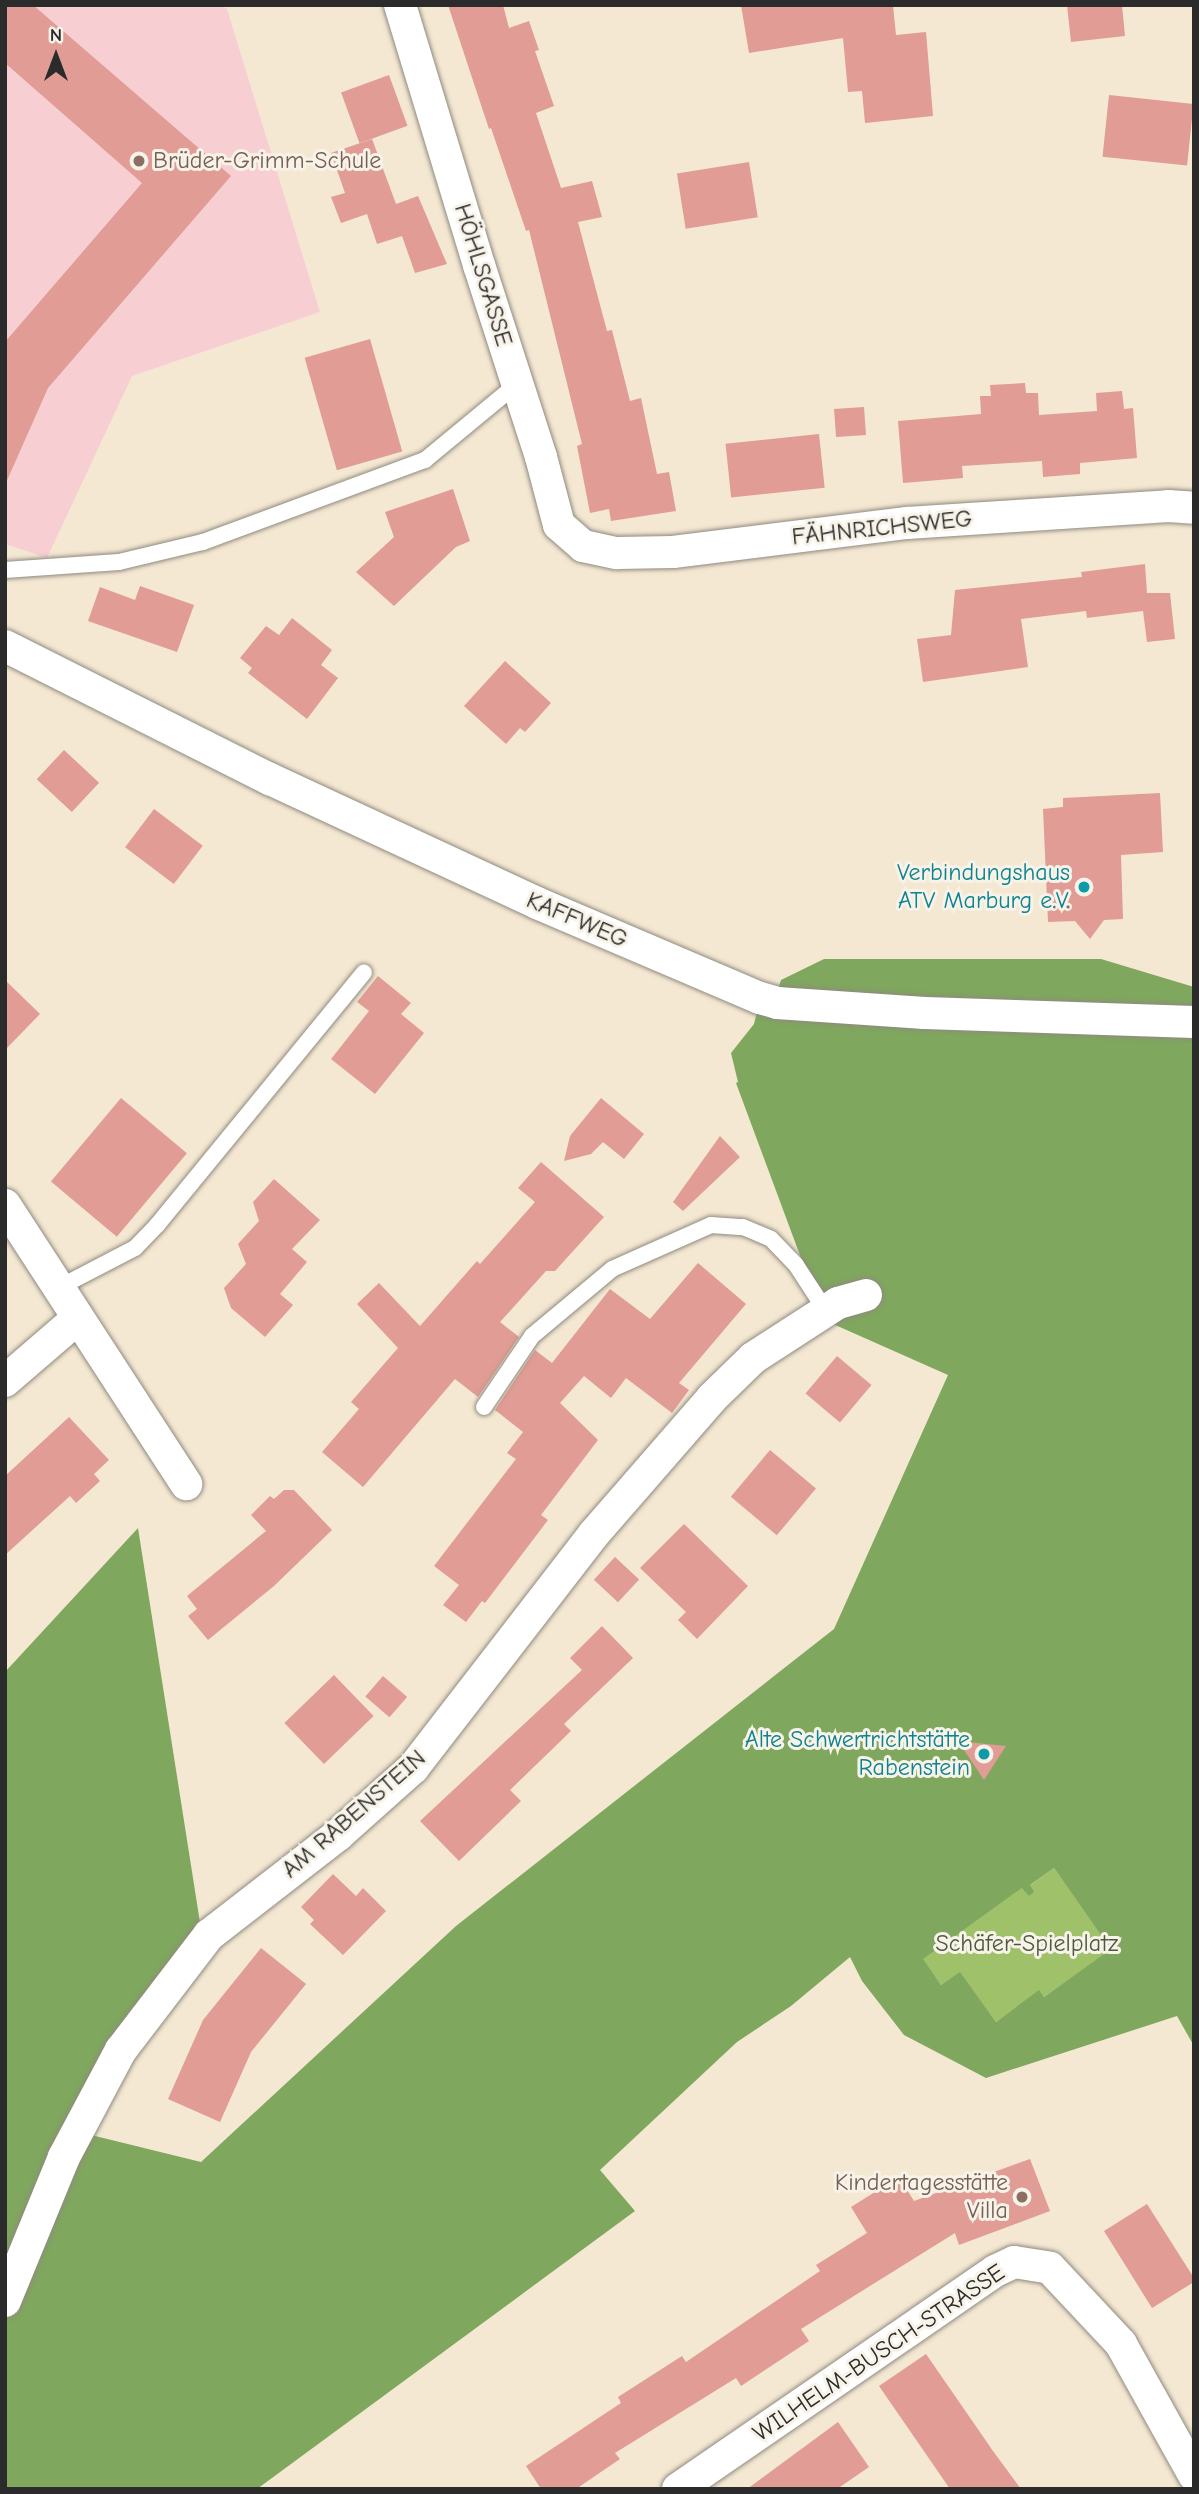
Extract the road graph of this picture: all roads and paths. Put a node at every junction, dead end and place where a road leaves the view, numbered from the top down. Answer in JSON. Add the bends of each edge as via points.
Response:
{"nodes":[{"id":1,"x":400,"y":5,"type":"edge"},
{"id":2,"x":517,"y":384,"type":"junction"},
{"id":3,"x":1194,"y":508,"type":"edge"},
{"id":4,"x":574,"y":540,"type":"joint"},
{"id":5,"x":5,"y":570,"type":"edge"},
{"id":6,"x":5,"y":646,"type":"edge"},
{"id":7,"x":364,"y":972,"type":"dead end"},
{"id":8,"x":1194,"y":1022,"type":"edge"},
{"id":9,"x":5,"y":1205,"type":"edge"},
{"id":10,"x":58,"y":1289,"type":"junction"},
{"id":11,"x":866,"y":1295,"type":"dead end"},
{"id":12,"x":826,"y":1311,"type":"junction"},
{"id":13,"x":78,"y":1318,"type":"junction"},
{"id":14,"x":5,"y":1381,"type":"edge"},
{"id":15,"x":484,"y":1407,"type":"dead end"},
{"id":16,"x":186,"y":1484,"type":"dead end"},
{"id":17,"x":5,"y":2301,"type":"edge"},
{"id":18,"x":1194,"y":2475,"type":"edge"},
{"id":19,"x":678,"y":2489,"type":"edge"}],
"edges":[{"from":1,"to":2,"type":"street","name":"HÖHLSGASSE"},
{"from":2,"to":4,"type":"street","name":"HÖHLSGASSE","via":[[559,525]]},
{"from":2,"to":5,"type":"lane","via":[[425,460],[203,542],[119,562]]},
{"from":3,"to":4,"type":"street","name":"FÄHNRICHSWEG","via":[[907,523],[673,552],[617,553]]},
{"from":6,"to":8,"type":"street","name":"KAFFWEG","via":[[294,790],[537,903],[760,998],[925,1013]]},
{"from":7,"to":10,"type":"lane","via":[[135,1248]]},
{"from":9,"to":10,"type":"street"},
{"from":10,"to":13,"type":"street"},
{"from":11,"to":12,"type":"street","name":"AM RABENSTEIN"},
{"from":12,"to":15,"type":"lane","via":[[796,1265],[771,1239],[743,1227],[710,1225],[612,1269],[532,1336]]},
{"from":12,"to":17,"type":"street","name":"AM RABENSTEIN","via":[[753,1358],[712,1398],[593,1535],[413,1768],[338,1835],[209,1935],[121,2050],[64,2157]]},
{"from":13,"to":14,"type":"street"},
{"from":13,"to":16,"type":"street"},
{"from":18,"to":19,"type":"street","name":"WILHELM-BUSCH-STRASSE","via":[[1121,2344],[1050,2268],[1014,2262]]}]}
